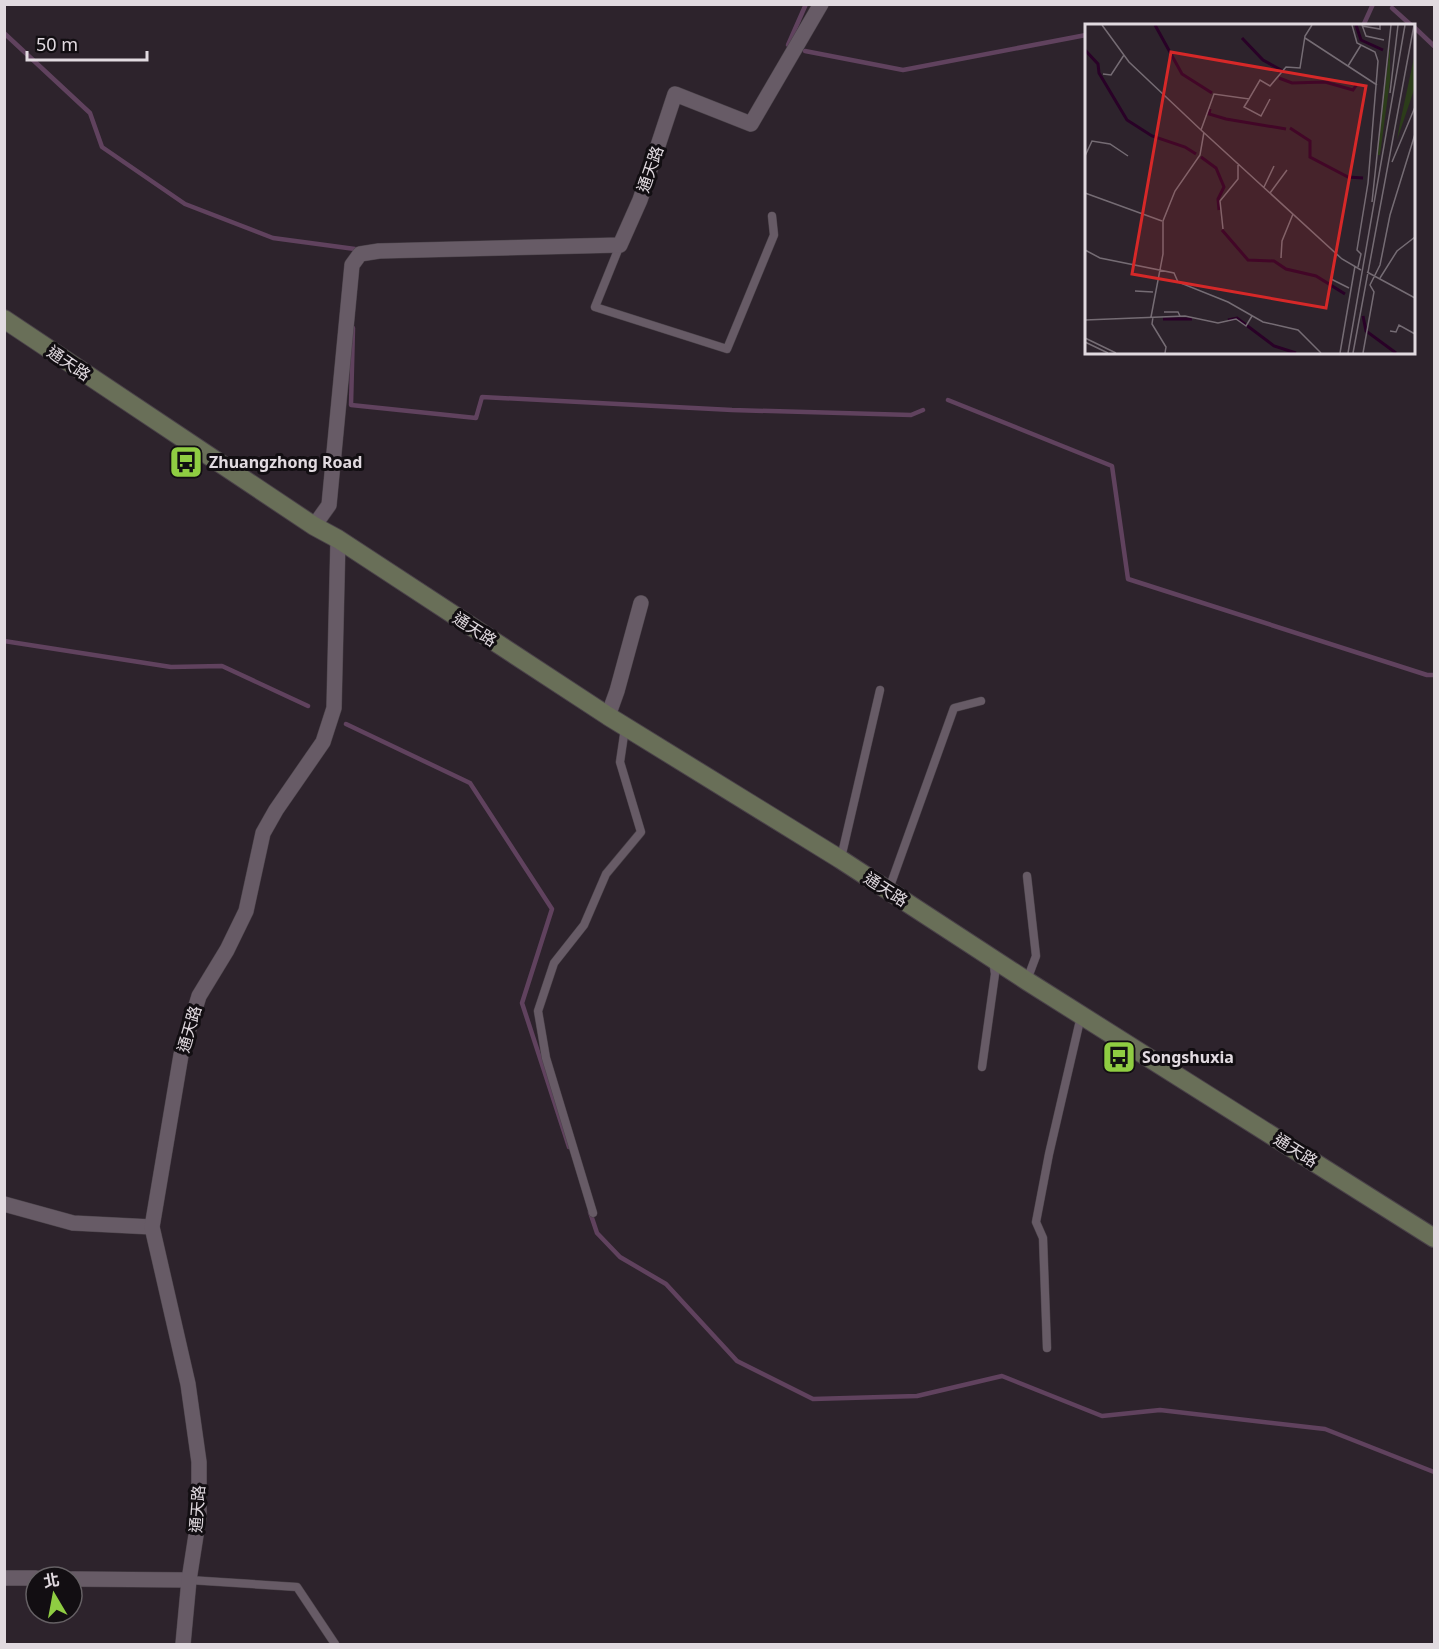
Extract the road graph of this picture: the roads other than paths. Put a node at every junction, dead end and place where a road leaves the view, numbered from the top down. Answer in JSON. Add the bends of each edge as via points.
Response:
{"nodes":[{"id":1,"x":821,"y":4,"type":"edge"},
{"id":2,"x":772,"y":216,"type":"dead end"},
{"id":3,"x":620,"y":245,"type":"junction"},
{"id":4,"x":4,"y":320,"type":"edge"},
{"id":5,"x":314,"y":526,"type":"junction"},
{"id":6,"x":338,"y":539,"type":"junction"},
{"id":7,"x":641,"y":603,"type":"dead end"},
{"id":8,"x":880,"y":690,"type":"dead end"},
{"id":9,"x":981,"y":701,"type":"dead end"},
{"id":10,"x":608,"y":716,"type":"junction"},
{"id":11,"x":626,"y":727,"type":"junction"},
{"id":12,"x":840,"y":859,"type":"junction"},
{"id":13,"x":1027,"y":876,"type":"dead end"},
{"id":14,"x":888,"y":890,"type":"junction"},
{"id":15,"x":992,"y":959,"type":"junction"},
{"id":16,"x":1027,"y":981,"type":"junction"},
{"id":17,"x":1082,"y":1015,"type":"junction"},
{"id":18,"x":982,"y":1067,"type":"dead end"},
{"id":19,"x":4,"y":1204,"type":"edge"},
{"id":20,"x":593,"y":1213,"type":"dead end"},
{"id":21,"x":152,"y":1227,"type":"junction"},
{"id":22,"x":1434,"y":1238,"type":"edge"},
{"id":23,"x":1047,"y":1348,"type":"dead end"},
{"id":24,"x":4,"y":1578,"type":"edge"},
{"id":25,"x":24,"y":1578,"type":"edge"},
{"id":26,"x":84,"y":1579,"type":"edge"},
{"id":27,"x":189,"y":1580,"type":"junction"},
{"id":28,"x":183,"y":1644,"type":"edge"},
{"id":29,"x":335,"y":1644,"type":"edge"}],
"edges":[{"from":1,"to":3,"type":"street","name":"通天路","via":[[751,124],[675,94],[640,200]]},
{"from":2,"to":3,"type":"lane","via":[[774,235],[727,349],[596,307]]},
{"from":3,"to":5,"type":"street","via":[[360,254],[352,265],[329,506]]},
{"from":4,"to":5,"type":"street","name":"通天路"},
{"from":5,"to":6,"type":"street","name":"通天路"},
{"from":6,"to":10,"type":"street","name":"通天路"},
{"from":6,"to":21,"type":"street","name":"通天路","via":[[334,708],[323,742],[263,833],[246,911],[199,996],[181,1055]]},
{"from":7,"to":10,"type":"street"},
{"from":8,"to":12,"type":"lane"},
{"from":9,"to":14,"type":"lane","via":[[954,708]]},
{"from":10,"to":11,"type":"street","name":"通天路"},
{"from":11,"to":12,"type":"street","name":"通天路"},
{"from":11,"to":20,"type":"lane","via":[[620,762],[641,832],[606,874],[584,925],[554,963],[538,1011],[546,1058]]},
{"from":12,"to":14,"type":"street","name":"通天路"},
{"from":13,"to":16,"type":"lane","via":[[1036,956]]},
{"from":14,"to":15,"type":"street","name":"通天路"},
{"from":15,"to":16,"type":"street","name":"通天路"},
{"from":15,"to":18,"type":"lane","via":[[995,974]]},
{"from":16,"to":17,"type":"street","name":"通天路"},
{"from":17,"to":22,"type":"street","name":"通天路"},
{"from":17,"to":23,"type":"lane","via":[[1036,1222],[1042,1238]]},
{"from":19,"to":21,"type":"street","via":[[74,1223]]},
{"from":21,"to":27,"type":"street","name":"通天路","via":[[188,1384],[199,1462],[199,1516]]},
{"from":24,"to":25,"type":"street"},
{"from":26,"to":27,"type":"street"},
{"from":27,"to":28,"type":"street","name":"通天路"},
{"from":27,"to":29,"type":"lane","via":[[297,1587]]}]}
